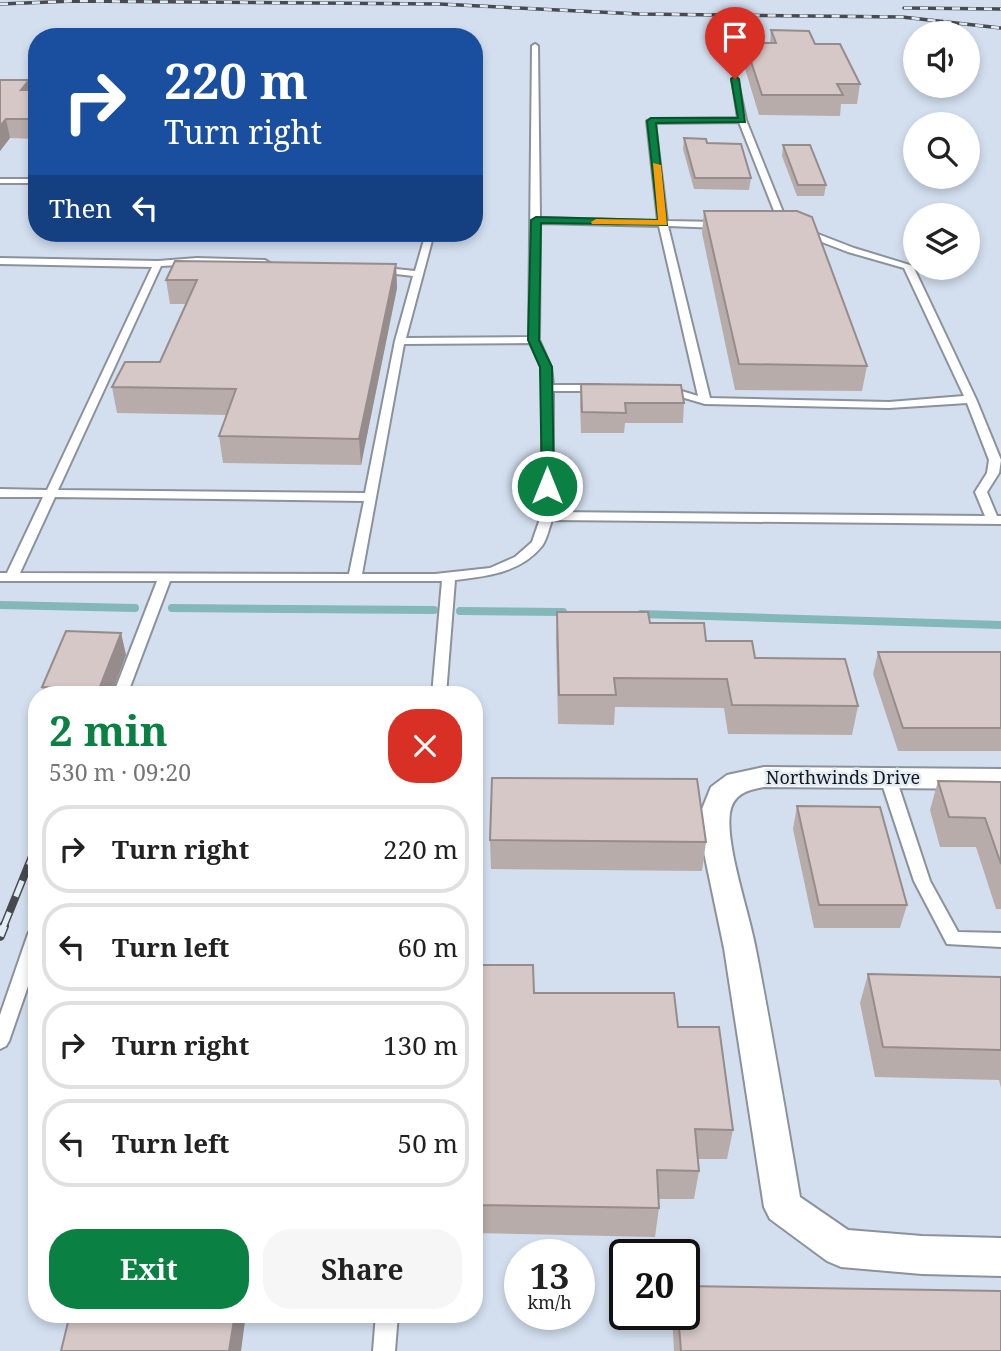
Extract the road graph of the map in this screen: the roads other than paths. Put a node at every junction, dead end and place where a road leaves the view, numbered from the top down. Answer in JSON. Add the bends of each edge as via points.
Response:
{"nodes":[{"id":1,"x":535,"y":46,"type":"dead end"},
{"id":2,"x":735,"y":79,"type":"dead end"},
{"id":3,"x":742,"y":120,"type":"junction"},
{"id":4,"x":0,"y":181,"type":"edge"},
{"id":5,"x":28,"y":181,"type":"edge"},
{"id":6,"x":536,"y":220,"type":"junction"},
{"id":7,"x":663,"y":223,"type":"junction"},
{"id":8,"x":771,"y":224,"type":"edge"},
{"id":9,"x":783,"y":224,"type":"junction"},
{"id":10,"x":735,"y":225,"type":"edge"},
{"id":11,"x":428,"y":242,"type":"edge"},
{"id":12,"x":0,"y":261,"type":"edge"},
{"id":13,"x":276,"y":263,"type":"edge"},
{"id":14,"x":158,"y":264,"type":"junction"},
{"id":15,"x":368,"y":267,"type":"edge"},
{"id":16,"x":419,"y":274,"type":"junction"},
{"id":17,"x":534,"y":340,"type":"junction"},
{"id":18,"x":400,"y":341,"type":"junction"},
{"id":19,"x":548,"y":388,"type":"junction"},
{"id":20,"x":612,"y":388,"type":"edge"},
{"id":21,"x":650,"y":388,"type":"edge"},
{"id":22,"x":971,"y":399,"type":"junction"},
{"id":23,"x":705,"y":401,"type":"junction"},
{"id":24,"x":0,"y":493,"type":"edge"},
{"id":25,"x":52,"y":494,"type":"junction"},
{"id":26,"x":370,"y":497,"type":"junction"},
{"id":27,"x":547,"y":516,"type":"junction"},
{"id":28,"x":997,"y":520,"type":"edge"},
{"id":29,"x":6,"y":576,"type":"edge"},
{"id":30,"x":165,"y":577,"type":"junction"},
{"id":31,"x":449,"y":577,"type":"junction"},
{"id":32,"x":355,"y":578,"type":"junction"},
{"id":33,"x":123,"y":686,"type":"edge"},
{"id":34,"x":440,"y":686,"type":"edge"},
{"id":35,"x":888,"y":778,"type":"junction"},
{"id":36,"x":1001,"y":779,"type":"edge"},
{"id":37,"x":1001,"y":940,"type":"edge"},
{"id":38,"x":28,"y":960,"type":"edge"},
{"id":39,"x":0,"y":1041,"type":"edge"},
{"id":40,"x":1001,"y":1257,"type":"edge"},
{"id":41,"x":386,"y":1323,"type":"edge"},
{"id":42,"x":384,"y":1351,"type":"edge"}],
"edges":[{"from":1,"to":6,"type":"lane"},
{"from":2,"to":3,"type":"lane"},
{"from":3,"to":7,"type":"lane","via":[[651,121]]},
{"from":3,"to":9,"type":"lane"},
{"from":4,"to":5,"type":"lane"},
{"from":6,"to":7,"type":"lane"},
{"from":6,"to":17,"type":"lane"},
{"from":7,"to":10,"type":"lane"},
{"from":7,"to":23,"type":"lane"},
{"from":8,"to":9,"type":"lane"},
{"from":9,"to":22,"type":"lane","via":[[908,266]]},
{"from":11,"to":16,"type":"lane"},
{"from":12,"to":14,"type":"lane"},
{"from":13,"to":14,"type":"lane"},
{"from":14,"to":25,"type":"lane"},
{"from":15,"to":16,"type":"lane"},
{"from":16,"to":18,"type":"lane"},
{"from":17,"to":18,"type":"lane"},
{"from":17,"to":19,"type":"lane","via":[[546,367]]},
{"from":18,"to":26,"type":"lane"},
{"from":19,"to":20,"type":"lane"},
{"from":19,"to":27,"type":"lane"},
{"from":21,"to":23,"type":"lane"},
{"from":22,"to":23,"type":"lane","via":[[889,405]]},
{"from":22,"to":28,"type":"lane","via":[[995,460],[981,492]]},
{"from":24,"to":25,"type":"lane"},
{"from":25,"to":26,"type":"lane"},
{"from":25,"to":29,"type":"lane"},
{"from":26,"to":32,"type":"lane"},
{"from":27,"to":28,"type":"lane"},
{"from":27,"to":31,"type":"lane","via":[[538,542],[519,560],[493,572]]},
{"from":29,"to":30,"type":"lane"},
{"from":30,"to":32,"type":"lane"},
{"from":30,"to":33,"type":"lane"},
{"from":31,"to":32,"type":"lane"},
{"from":31,"to":34,"type":"lane"},
{"from":35,"to":36,"type":"street","name":"Northwinds Drive"},
{"from":35,"to":37,"type":"lane","via":[[922,881],[953,939]]},
{"from":35,"to":40,"type":"street","name":"Northwinds Drive","via":[[764,777],[737,782],[721,794],[715,814],[783,1207],[841,1248]]},
{"from":38,"to":39,"type":"lane"},
{"from":41,"to":42,"type":"lane"}]}
